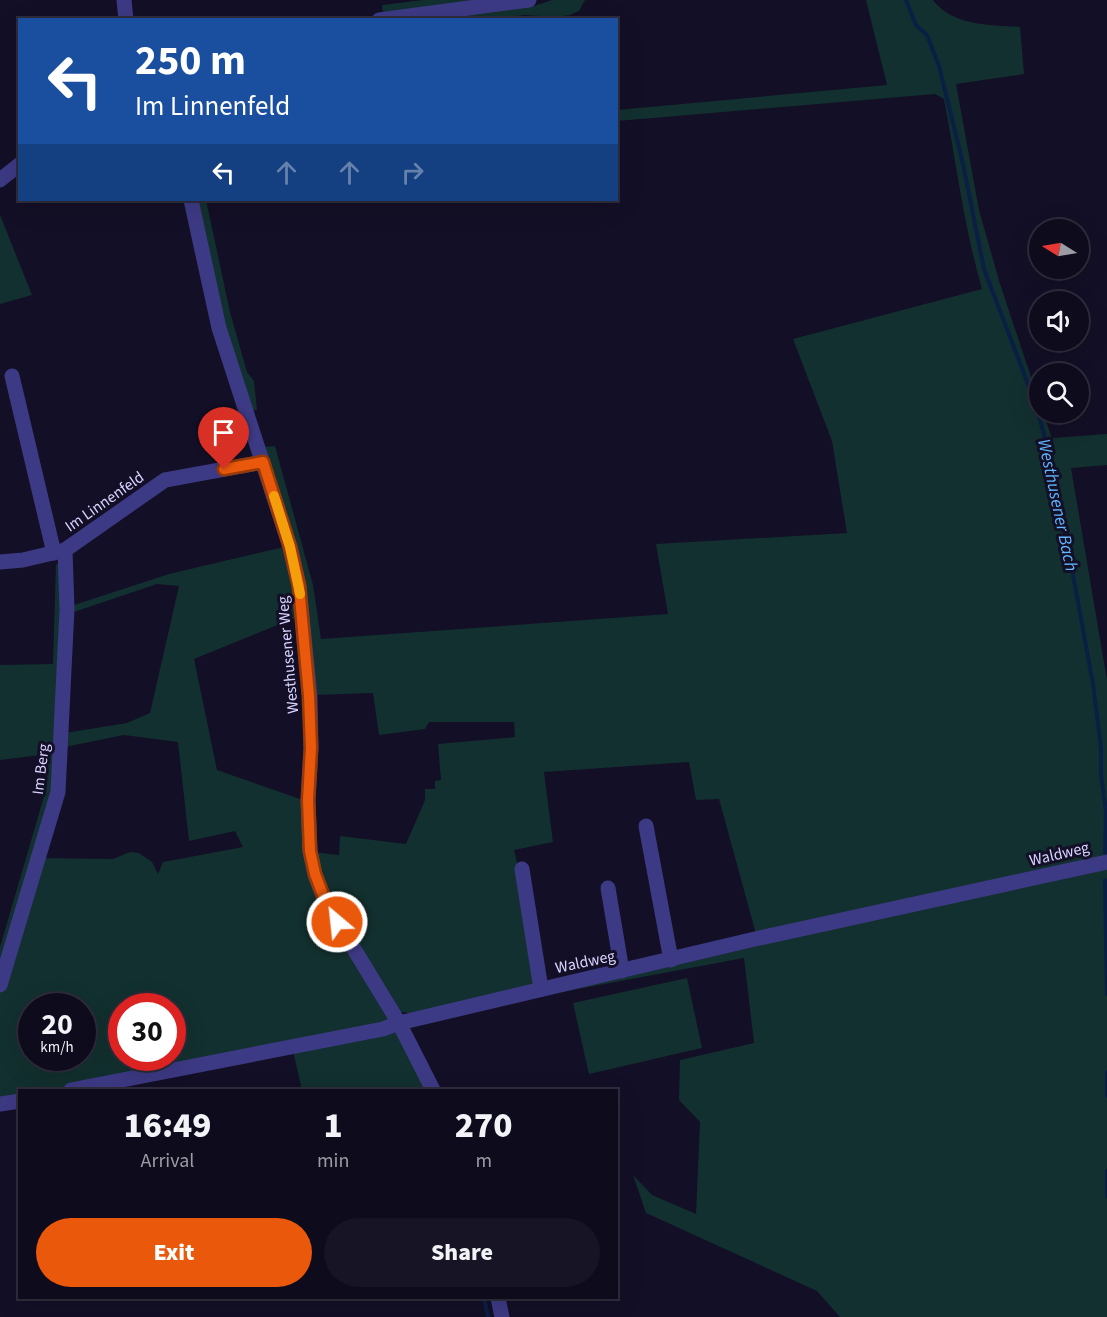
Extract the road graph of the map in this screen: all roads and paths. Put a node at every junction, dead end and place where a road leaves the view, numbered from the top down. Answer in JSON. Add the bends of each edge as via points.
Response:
{"nodes":[{"id":1,"x":124,"y":0,"type":"edge"},
{"id":2,"x":529,"y":0,"type":"edge"},
{"id":3,"x":126,"y":18,"type":"edge"},
{"id":4,"x":394,"y":18,"type":"edge"},
{"id":5,"x":18,"y":166,"type":"edge"},
{"id":6,"x":0,"y":180,"type":"edge"},
{"id":7,"x":191,"y":201,"type":"edge"},
{"id":8,"x":12,"y":376,"type":"dead end"},
{"id":9,"x":263,"y":462,"type":"junction"},
{"id":10,"x":59,"y":551,"type":"junction"},
{"id":11,"x":0,"y":562,"type":"edge"},
{"id":12,"x":646,"y":826,"type":"dead end"},
{"id":13,"x":1107,"y":862,"type":"edge"},
{"id":14,"x":522,"y":869,"type":"dead end"},
{"id":15,"x":608,"y":888,"type":"dead end"},
{"id":16,"x":671,"y":960,"type":"junction"},
{"id":17,"x":622,"y":971,"type":"junction"},
{"id":18,"x":0,"y":985,"type":"edge"},
{"id":19,"x":541,"y":989,"type":"junction"},
{"id":20,"x":399,"y":1023,"type":"junction"},
{"id":21,"x":75,"y":1089,"type":"edge"},
{"id":22,"x":432,"y":1089,"type":"edge"},
{"id":23,"x":18,"y":1101,"type":"edge"},
{"id":24,"x":0,"y":1104,"type":"edge"},
{"id":25,"x":498,"y":1299,"type":"edge"},
{"id":26,"x":502,"y":1317,"type":"edge"}],
"edges":[{"from":1,"to":3,"type":"street"},
{"from":2,"to":4,"type":"street"},
{"from":5,"to":6,"type":"street"},
{"from":7,"to":9,"type":"street","name":"Westhusener Weg","via":[[219,328]]},
{"from":8,"to":10,"type":"street","name":"Im Berg"},
{"from":9,"to":10,"type":"street","name":"Im Linnenfeld","via":[[165,480]]},
{"from":9,"to":20,"type":"street","name":"Westhusener Weg","via":[[299,586],[309,696],[310,851],[315,874],[326,903]]},
{"from":10,"to":11,"type":"street","name":"Im Linnenfeld"},
{"from":10,"to":18,"type":"street","name":"Im Berg","via":[[67,609],[57,792]]},
{"from":12,"to":16,"type":"street"},
{"from":13,"to":16,"type":"street","name":"Waldweg"},
{"from":14,"to":19,"type":"street"},
{"from":15,"to":17,"type":"street"},
{"from":16,"to":17,"type":"street","name":"Waldweg"},
{"from":17,"to":19,"type":"street","name":"Waldweg"},
{"from":19,"to":20,"type":"street","name":"Waldweg"},
{"from":20,"to":21,"type":"street","name":"Waldweg"},
{"from":20,"to":22,"type":"street","name":"Westhusener Weg"},
{"from":23,"to":24,"type":"street"},
{"from":25,"to":26,"type":"street"}]}
